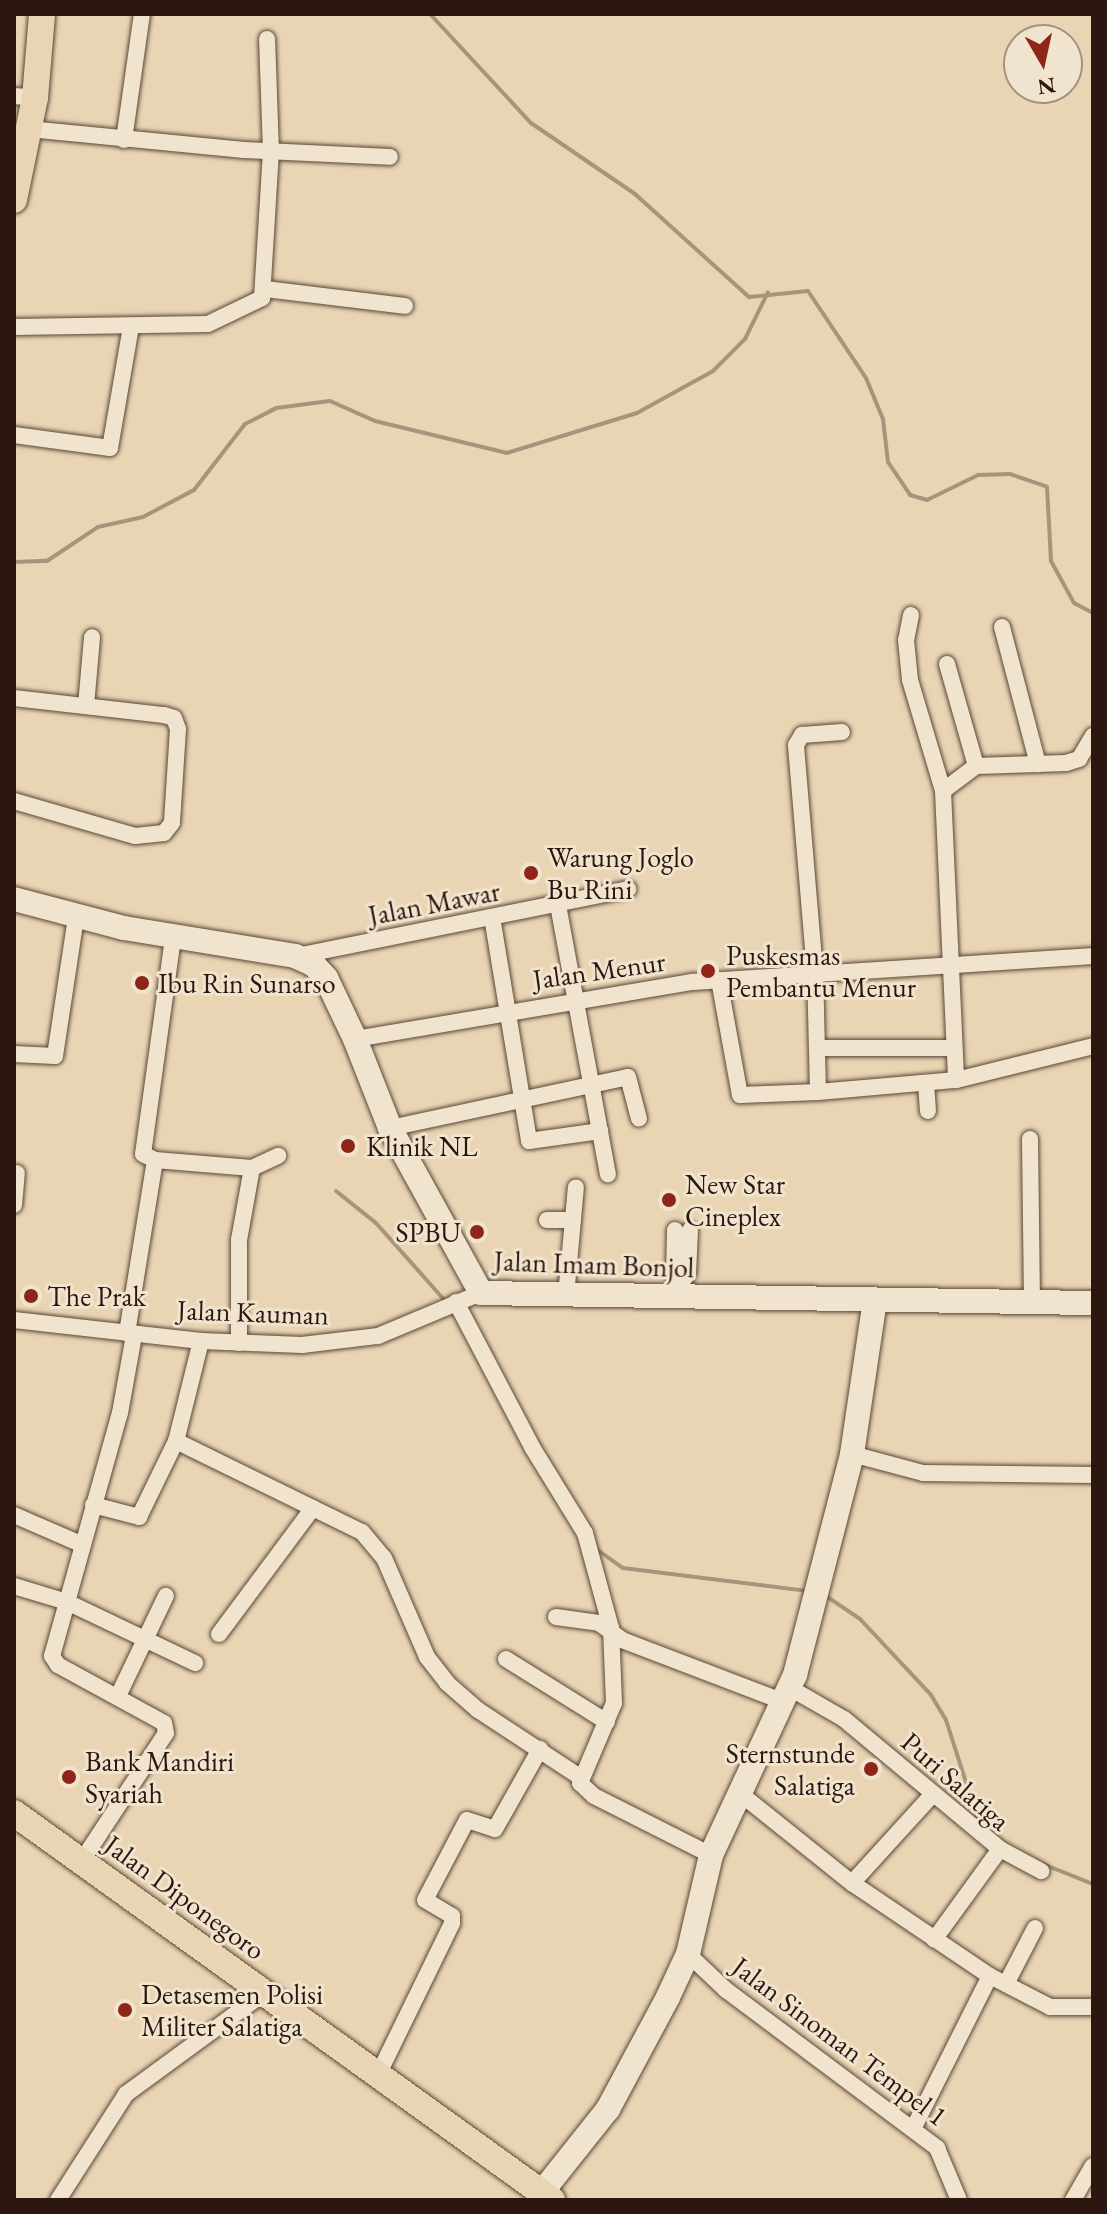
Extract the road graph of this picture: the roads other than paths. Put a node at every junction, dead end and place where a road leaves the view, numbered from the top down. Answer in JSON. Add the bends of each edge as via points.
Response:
{"nodes":[{"id":1,"x":42,"y":14,"type":"edge"},
{"id":2,"x":142,"y":14,"type":"edge"},
{"id":3,"x":267,"y":39,"type":"dead end"},
{"id":4,"x":24,"y":97,"type":"edge"},
{"id":5,"x":29,"y":129,"type":"junction"},
{"id":6,"x":124,"y":140,"type":"junction"},
{"id":7,"x":271,"y":152,"type":"junction"},
{"id":8,"x":390,"y":157,"type":"dead end"},
{"id":9,"x":14,"y":200,"type":"edge"},
{"id":10,"x":265,"y":289,"type":"junction"},
{"id":11,"x":405,"y":306,"type":"dead end"},
{"id":12,"x":14,"y":327,"type":"edge"},
{"id":13,"x":131,"y":327,"type":"junction"},
{"id":14,"x":14,"y":435,"type":"edge"},
{"id":15,"x":911,"y":615,"type":"dead end"},
{"id":16,"x":1002,"y":627,"type":"dead end"},
{"id":17,"x":92,"y":637,"type":"dead end"},
{"id":18,"x":947,"y":664,"type":"dead end"},
{"id":19,"x":14,"y":698,"type":"edge"},
{"id":20,"x":86,"y":706,"type":"junction"},
{"id":21,"x":842,"y":732,"type":"dead end"},
{"id":22,"x":1093,"y":736,"type":"edge"},
{"id":23,"x":1038,"y":764,"type":"junction"},
{"id":24,"x":976,"y":766,"type":"junction"},
{"id":25,"x":943,"y":791,"type":"junction"},
{"id":26,"x":14,"y":801,"type":"edge"},
{"id":27,"x":628,"y":889,"type":"dead end"},
{"id":28,"x":14,"y":899,"type":"edge"},
{"id":29,"x":558,"y":905,"type":"junction"},
{"id":30,"x":76,"y":917,"type":"junction"},
{"id":31,"x":492,"y":917,"type":"junction"},
{"id":32,"x":173,"y":938,"type":"junction"},
{"id":33,"x":295,"y":956,"type":"junction"},
{"id":34,"x":1093,"y":956,"type":"edge"},
{"id":35,"x":951,"y":962,"type":"junction"},
{"id":36,"x":815,"y":972,"type":"junction"},
{"id":37,"x":719,"y":980,"type":"junction"},
{"id":38,"x":575,"y":999,"type":"junction"},
{"id":39,"x":507,"y":1010,"type":"junction"},
{"id":40,"x":355,"y":1039,"type":"junction"},
{"id":41,"x":1093,"y":1046,"type":"edge"},
{"id":42,"x":819,"y":1048,"type":"junction"},
{"id":43,"x":953,"y":1048,"type":"junction"},
{"id":44,"x":14,"y":1054,"type":"edge"},
{"id":45,"x":956,"y":1080,"type":"junction"},
{"id":46,"x":926,"y":1083,"type":"junction"},
{"id":47,"x":591,"y":1086,"type":"junction"},
{"id":48,"x":818,"y":1092,"type":"junction"},
{"id":49,"x":522,"y":1100,"type":"junction"},
{"id":50,"x":928,"y":1111,"type":"dead end"},
{"id":51,"x":639,"y":1119,"type":"dead end"},
{"id":52,"x":390,"y":1128,"type":"junction"},
{"id":53,"x":600,"y":1131,"type":"junction"},
{"id":54,"x":1030,"y":1139,"type":"dead end"},
{"id":55,"x":278,"y":1156,"type":"dead end"},
{"id":56,"x":155,"y":1160,"type":"junction"},
{"id":57,"x":252,"y":1168,"type":"junction"},
{"id":58,"x":17,"y":1173,"type":"dead end"},
{"id":59,"x":608,"y":1174,"type":"dead end"},
{"id":60,"x":576,"y":1187,"type":"dead end"},
{"id":61,"x":14,"y":1205,"type":"edge"},
{"id":62,"x":547,"y":1220,"type":"dead end"},
{"id":63,"x":573,"y":1220,"type":"junction"},
{"id":64,"x":683,"y":1230,"type":"dead end"},
{"id":65,"x":681,"y":1289,"type":"junction"},
{"id":66,"x":481,"y":1293,"type":"junction"},
{"id":67,"x":566,"y":1296,"type":"junction"},
{"id":68,"x":875,"y":1301,"type":"junction"},
{"id":69,"x":1032,"y":1303,"type":"junction"},
{"id":70,"x":1093,"y":1303,"type":"edge"},
{"id":71,"x":449,"y":1305,"type":"junction"},
{"id":72,"x":14,"y":1320,"type":"edge"},
{"id":73,"x":131,"y":1334,"type":"junction"},
{"id":74,"x":201,"y":1341,"type":"junction"},
{"id":75,"x":239,"y":1343,"type":"junction"},
{"id":76,"x":176,"y":1441,"type":"junction"},
{"id":77,"x":852,"y":1454,"type":"junction"},
{"id":78,"x":1093,"y":1475,"type":"edge"},
{"id":79,"x":93,"y":1505,"type":"junction"},
{"id":80,"x":313,"y":1508,"type":"junction"},
{"id":81,"x":14,"y":1515,"type":"edge"},
{"id":82,"x":83,"y":1545,"type":"junction"},
{"id":83,"x":14,"y":1586,"type":"edge"},
{"id":84,"x":166,"y":1596,"type":"dead end"},
{"id":85,"x":67,"y":1602,"type":"junction"},
{"id":86,"x":556,"y":1617,"type":"dead end"},
{"id":87,"x":611,"y":1628,"type":"junction"},
{"id":88,"x":219,"y":1634,"type":"dead end"},
{"id":89,"x":144,"y":1639,"type":"junction"},
{"id":90,"x":506,"y":1659,"type":"dead end"},
{"id":91,"x":195,"y":1663,"type":"dead end"},
{"id":92,"x":787,"y":1695,"type":"junction"},
{"id":93,"x":118,"y":1696,"type":"junction"},
{"id":94,"x":607,"y":1722,"type":"junction"},
{"id":95,"x":540,"y":1749,"type":"junction"},
{"id":96,"x":580,"y":1777,"type":"junction"},
{"id":97,"x":933,"y":1794,"type":"junction"},
{"id":98,"x":742,"y":1795,"type":"junction"},
{"id":99,"x":14,"y":1813,"type":"edge"},
{"id":100,"x":1000,"y":1849,"type":"junction"},
{"id":101,"x":711,"y":1855,"type":"junction"},
{"id":102,"x":81,"y":1862,"type":"junction"},
{"id":103,"x":1041,"y":1871,"type":"dead end"},
{"id":104,"x":852,"y":1883,"type":"junction"},
{"id":105,"x":1035,"y":1928,"type":"dead end"},
{"id":106,"x":934,"y":1940,"type":"junction"},
{"id":107,"x":688,"y":1954,"type":"junction"},
{"id":108,"x":990,"y":1976,"type":"junction"},
{"id":109,"x":1006,"y":1984,"type":"junction"},
{"id":110,"x":264,"y":1993,"type":"junction"},
{"id":111,"x":1093,"y":2007,"type":"edge"},
{"id":112,"x":379,"y":2073,"type":"junction"},
{"id":113,"x":914,"y":2127,"type":"junction"},
{"id":114,"x":1093,"y":2166,"type":"edge"},
{"id":115,"x":543,"y":2197,"type":"edge"},
{"id":116,"x":58,"y":2200,"type":"edge"},
{"id":117,"x":959,"y":2200,"type":"edge"},
{"id":118,"x":1073,"y":2200,"type":"edge"}],
"edges":[{"from":1,"to":4,"type":"main road"},
{"from":2,"to":6,"type":"street"},
{"from":3,"to":7,"type":"street"},
{"from":4,"to":5,"type":"main road"},
{"from":5,"to":6,"type":"street"},
{"from":5,"to":9,"type":"main road"},
{"from":6,"to":7,"type":"street"},
{"from":7,"to":8,"type":"street"},
{"from":7,"to":10,"type":"street"},
{"from":10,"to":11,"type":"street"},
{"from":10,"to":13,"type":"street","via":[[256,304],[223,321]]},
{"from":12,"to":13,"type":"street"},
{"from":13,"to":14,"type":"street","via":[[110,448]]},
{"from":15,"to":25,"type":"street","via":[[906,640],[910,680]]},
{"from":16,"to":23,"type":"street"},
{"from":17,"to":20,"type":"street"},
{"from":18,"to":24,"type":"street"},
{"from":19,"to":20,"type":"street"},
{"from":20,"to":26,"type":"street","via":[[174,718],[178,729],[172,823],[164,833],[135,836]]},
{"from":21,"to":36,"type":"street","via":[[802,735],[796,745]]},
{"from":22,"to":23,"type":"street","via":[[1079,759]]},
{"from":23,"to":24,"type":"street"},
{"from":24,"to":25,"type":"street"},
{"from":25,"to":35,"type":"street"},
{"from":27,"to":29,"type":"street","name":"Jalan Mawar"},
{"from":28,"to":30,"type":"main road","name":"Jalan Imam Bonjol"},
{"from":29,"to":31,"type":"street","name":"Jalan Mawar"},
{"from":29,"to":38,"type":"street"},
{"from":30,"to":32,"type":"main road","name":"Jalan Imam Bonjol"},
{"from":30,"to":44,"type":"street","via":[[55,1056]]},
{"from":31,"to":33,"type":"street","name":"Jalan Mawar"},
{"from":31,"to":39,"type":"street"},
{"from":32,"to":33,"type":"main road","name":"Jalan Imam Bonjol"},
{"from":32,"to":56,"type":"street","via":[[141,1142],[145,1157]]},
{"from":33,"to":40,"type":"main road","name":"Jalan Imam Bonjol","via":[[326,978]]},
{"from":34,"to":35,"type":"street","name":"Jalan Menur"},
{"from":35,"to":36,"type":"street","name":"Jalan Menur"},
{"from":35,"to":43,"type":"street"},
{"from":36,"to":37,"type":"street","name":"Jalan Menur"},
{"from":36,"to":42,"type":"street"},
{"from":37,"to":38,"type":"street","name":"Jalan Menur"},
{"from":37,"to":48,"type":"street","via":[[740,1095]]},
{"from":38,"to":39,"type":"street","name":"Jalan Menur"},
{"from":38,"to":47,"type":"street"},
{"from":39,"to":40,"type":"street","name":"Jalan Menur"},
{"from":39,"to":49,"type":"street"},
{"from":40,"to":52,"type":"main road","name":"Jalan Imam Bonjol"},
{"from":41,"to":45,"type":"street"},
{"from":42,"to":43,"type":"street"},
{"from":42,"to":48,"type":"street"},
{"from":43,"to":45,"type":"street"},
{"from":45,"to":46,"type":"street"},
{"from":46,"to":48,"type":"street"},
{"from":46,"to":50,"type":"street"},
{"from":47,"to":49,"type":"street"},
{"from":47,"to":51,"type":"street","via":[[630,1078]]},
{"from":47,"to":53,"type":"street"},
{"from":49,"to":52,"type":"street"},
{"from":49,"to":53,"type":"street","via":[[530,1142]]},
{"from":52,"to":66,"type":"main road","name":"Jalan Imam Bonjol"},
{"from":53,"to":59,"type":"street"},
{"from":54,"to":69,"type":"street"},
{"from":55,"to":57,"type":"street"},
{"from":56,"to":57,"type":"street"},
{"from":56,"to":73,"type":"street"},
{"from":57,"to":75,"type":"street","via":[[239,1240]]},
{"from":58,"to":61,"type":"street"},
{"from":60,"to":63,"type":"street"},
{"from":62,"to":63,"type":"street"},
{"from":63,"to":67,"type":"street"},
{"from":64,"to":65,"type":"street","via":[[688,1274]]},
{"from":65,"to":67,"type":"main road","name":"Jalan Imam Bonjol"},
{"from":65,"to":68,"type":"main road","name":"Jalan Imam Bonjol"},
{"from":66,"to":67,"type":"main road","name":"Jalan Imam Bonjol"},
{"from":66,"to":71,"type":"street","name":"Jalan Kauman"},
{"from":68,"to":69,"type":"main road","name":"Jalan Imam Bonjol"},
{"from":68,"to":77,"type":"main road"},
{"from":69,"to":70,"type":"main road","name":"Jalan Imam Bonjol"},
{"from":71,"to":75,"type":"street","name":"Jalan Kauman","via":[[365,1340]]},
{"from":71,"to":87,"type":"street","via":[[588,1543]]},
{"from":72,"to":73,"type":"street","name":"Jalan Kauman"},
{"from":73,"to":74,"type":"street","name":"Jalan Kauman"},
{"from":73,"to":79,"type":"street","via":[[120,1413]]},
{"from":74,"to":75,"type":"street","name":"Jalan Kauman"},
{"from":74,"to":76,"type":"street"},
{"from":76,"to":79,"type":"street","via":[[139,1517]]},
{"from":76,"to":80,"type":"street"},
{"from":77,"to":78,"type":"street","via":[[923,1473]]},
{"from":77,"to":92,"type":"main road"},
{"from":79,"to":82,"type":"street"},
{"from":80,"to":88,"type":"street"},
{"from":80,"to":95,"type":"street","via":[[362,1532],[384,1558],[427,1657],[447,1683],[478,1710]]},
{"from":81,"to":82,"type":"street"},
{"from":82,"to":85,"type":"street"},
{"from":83,"to":85,"type":"street"},
{"from":84,"to":89,"type":"street"},
{"from":85,"to":89,"type":"street"},
{"from":85,"to":93,"type":"street","via":[[54,1661]]},
{"from":86,"to":87,"type":"street"},
{"from":87,"to":92,"type":"street","name":"Puri Salatiga","via":[[622,1640]]},
{"from":87,"to":94,"type":"street","via":[[614,1703]]},
{"from":89,"to":91,"type":"street"},
{"from":89,"to":93,"type":"street"},
{"from":90,"to":94,"type":"street"},
{"from":92,"to":97,"type":"street","name":"Puri Salatiga","via":[[837,1713]]},
{"from":92,"to":98,"type":"main road"},
{"from":93,"to":102,"type":"street","via":[[164,1723],[166,1733]]},
{"from":94,"to":96,"type":"street"},
{"from":95,"to":96,"type":"street"},
{"from":95,"to":112,"type":"street","via":[[495,1829],[467,1820],[425,1900],[452,1916],[452,1923]]},
{"from":96,"to":101,"type":"street","via":[[594,1796]]},
{"from":97,"to":100,"type":"street","name":"Puri Salatiga"},
{"from":97,"to":104,"type":"street"},
{"from":98,"to":101,"type":"main road"},
{"from":98,"to":104,"type":"street"},
{"from":99,"to":102,"type":"main road","name":"Jalan Diponegoro"},
{"from":100,"to":103,"type":"street"},
{"from":100,"to":106,"type":"street","name":"Puri Salatiga"},
{"from":101,"to":107,"type":"main road"},
{"from":102,"to":110,"type":"main road","name":"Jalan Diponegoro"},
{"from":104,"to":106,"type":"street"},
{"from":105,"to":109,"type":"street"},
{"from":106,"to":108,"type":"street"},
{"from":107,"to":113,"type":"street","name":"Jalan Sinoman Tempel 1","via":[[726,1990]]},
{"from":107,"to":115,"type":"main road","via":[[608,2109]]},
{"from":108,"to":109,"type":"street"},
{"from":108,"to":113,"type":"street"},
{"from":109,"to":111,"type":"street","via":[[1050,2007]]},
{"from":110,"to":112,"type":"main road","name":"Jalan Diponegoro"},
{"from":110,"to":116,"type":"street","via":[[126,2094]]},
{"from":112,"to":115,"type":"main road","name":"Jalan Diponegoro"},
{"from":113,"to":117,"type":"street","name":"Jalan Sinoman Tempel 1","via":[[937,2148]]},
{"from":114,"to":118,"type":"street"}]}
